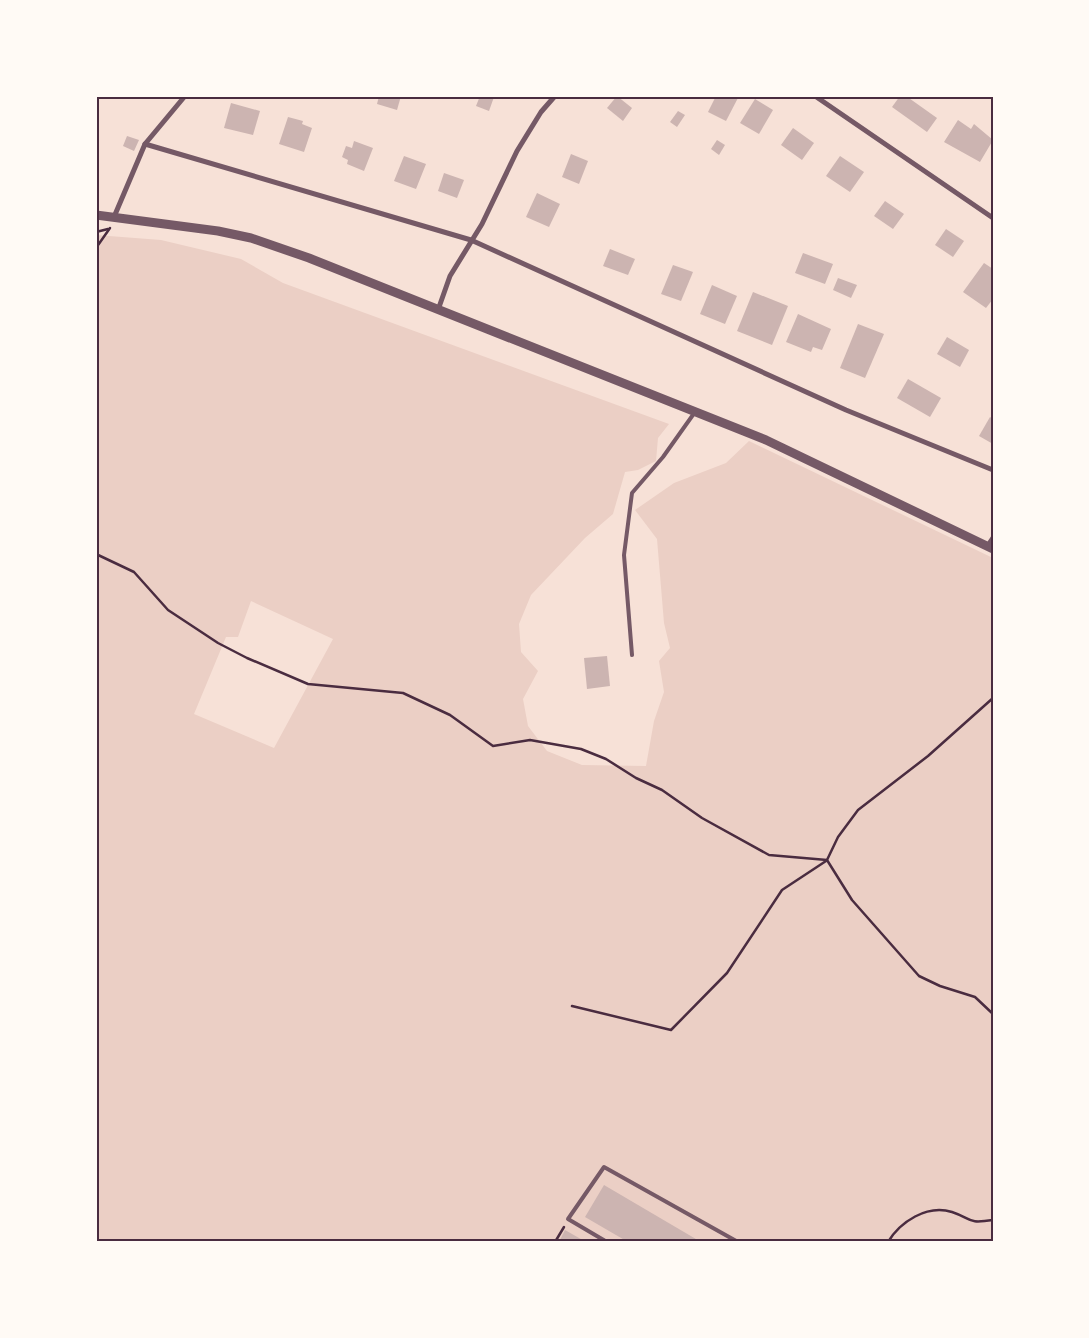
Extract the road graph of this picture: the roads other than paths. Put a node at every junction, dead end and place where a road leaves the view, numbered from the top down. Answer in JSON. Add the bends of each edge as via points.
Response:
{"nodes":[{"id":1,"x":185,"y":96,"type":"edge"},
{"id":2,"x":555,"y":96,"type":"edge"},
{"id":3,"x":815,"y":96,"type":"edge"},
{"id":4,"x":145,"y":144,"type":"junction"},
{"id":5,"x":96,"y":215,"type":"edge"},
{"id":6,"x":114,"y":217,"type":"junction"},
{"id":7,"x":993,"y":218,"type":"edge"},
{"id":8,"x":471,"y":240,"type":"junction"},
{"id":9,"x":438,"y":311,"type":"junction"},
{"id":10,"x":695,"y":412,"type":"junction"},
{"id":11,"x":993,"y":470,"type":"edge"},
{"id":12,"x":993,"y":538,"type":"edge"},
{"id":13,"x":990,"y":548,"type":"edge"},
{"id":14,"x":632,"y":655,"type":"dead end"},
{"id":15,"x":607,"y":1242,"type":"edge"},
{"id":16,"x":738,"y":1242,"type":"edge"}],
"edges":[{"from":1,"to":4,"type":"street"},
{"from":2,"to":8,"type":"street","via":[[517,151],[498,194]]},
{"from":3,"to":7,"type":"street"},
{"from":4,"to":6,"type":"street"},
{"from":4,"to":8,"type":"street"},
{"from":5,"to":6,"type":"street"},
{"from":6,"to":9,"type":"street","via":[[251,238]]},
{"from":8,"to":9,"type":"street","via":[[450,276]]},
{"from":8,"to":11,"type":"street","via":[[846,410]]},
{"from":9,"to":10,"type":"street"},
{"from":10,"to":13,"type":"street","via":[[766,440]]},
{"from":10,"to":14,"type":"lane","via":[[632,493],[624,555]]},
{"from":12,"to":13,"type":"street"},
{"from":15,"to":16,"type":"lane","via":[[568,1219],[604,1168]]}]}
